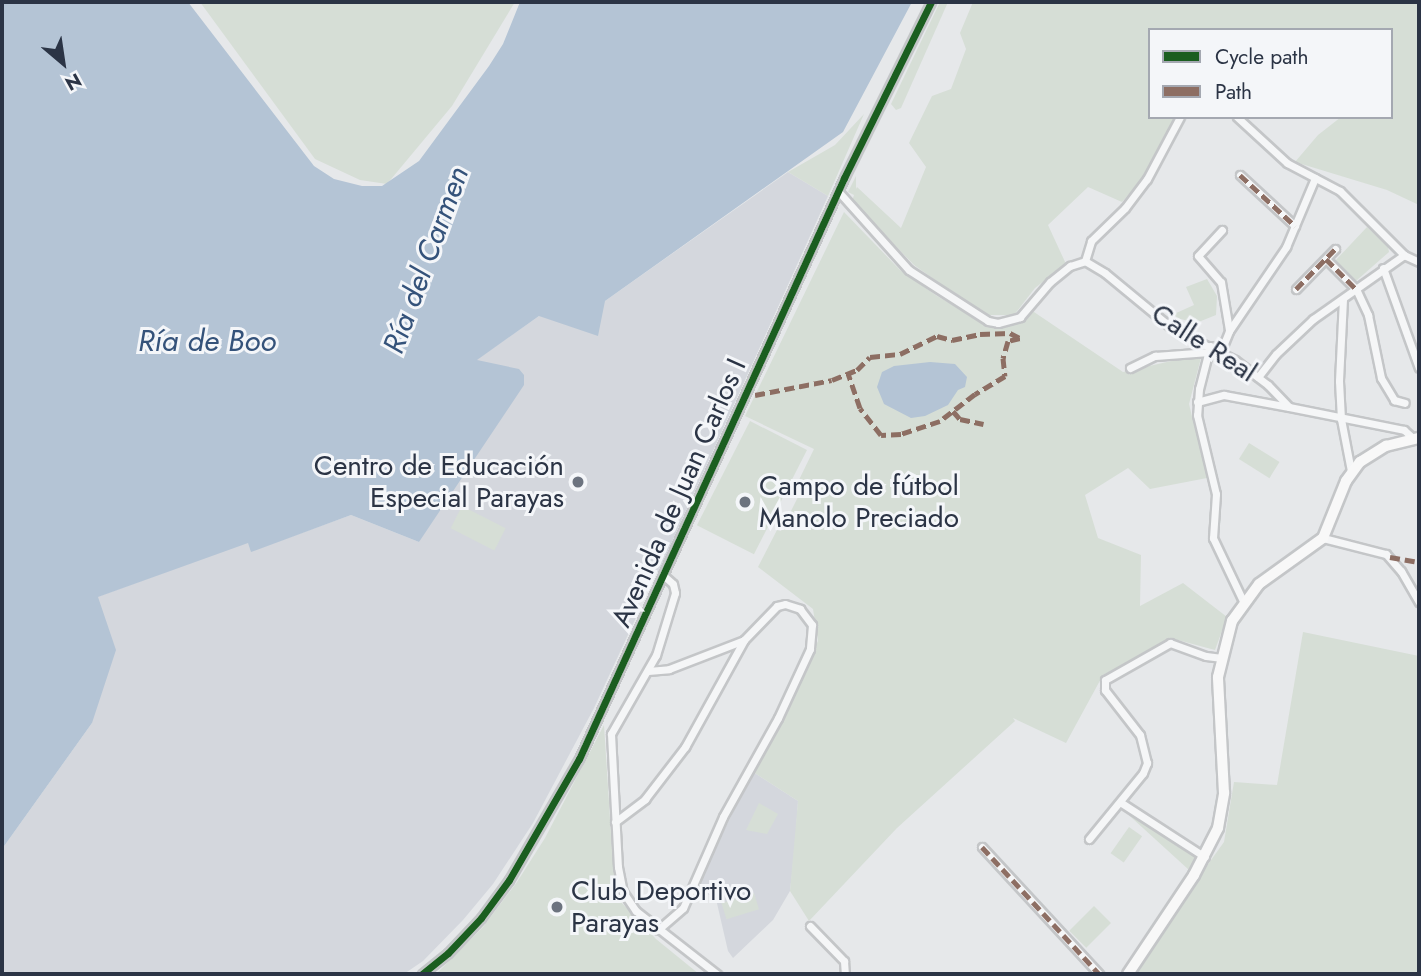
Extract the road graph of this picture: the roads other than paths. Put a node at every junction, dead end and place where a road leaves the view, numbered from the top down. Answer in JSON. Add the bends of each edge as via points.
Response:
{"nodes":[{"id":1,"x":932,"y":2,"type":"edge"},
{"id":2,"x":1179,"y":119,"type":"edge"},
{"id":3,"x":1239,"y":119,"type":"edge"},
{"id":4,"x":1240,"y":175,"type":"dead end"},
{"id":5,"x":1315,"y":178,"type":"junction"},
{"id":6,"x":838,"y":191,"type":"junction"},
{"id":7,"x":1295,"y":226,"type":"junction"},
{"id":8,"x":1222,"y":230,"type":"dead end"},
{"id":9,"x":1335,"y":249,"type":"dead end"},
{"id":10,"x":1404,"y":255,"type":"junction"},
{"id":11,"x":1326,"y":259,"type":"junction"},
{"id":12,"x":1085,"y":261,"type":"junction"},
{"id":13,"x":1419,"y":262,"type":"edge"},
{"id":14,"x":1383,"y":268,"type":"junction"},
{"id":15,"x":1296,"y":289,"type":"dead end"},
{"id":16,"x":1356,"y":289,"type":"junction"},
{"id":17,"x":1343,"y":299,"type":"junction"},
{"id":18,"x":1229,"y":331,"type":"junction"},
{"id":19,"x":1210,"y":349,"type":"junction"},
{"id":20,"x":1221,"y":351,"type":"junction"},
{"id":21,"x":1130,"y":368,"type":"dead end"},
{"id":22,"x":1419,"y":368,"type":"edge"},
{"id":23,"x":1258,"y":377,"type":"junction"},
{"id":24,"x":1198,"y":402,"type":"junction"},
{"id":25,"x":1405,"y":403,"type":"dead end"},
{"id":26,"x":1289,"y":407,"type":"junction"},
{"id":27,"x":1341,"y":419,"type":"junction"},
{"id":28,"x":1416,"y":438,"type":"edge"},
{"id":29,"x":1351,"y":471,"type":"junction"},
{"id":30,"x":1323,"y":538,"type":"junction"},
{"id":31,"x":663,"y":575,"type":"junction"},
{"id":32,"x":1419,"y":602,"type":"edge"},
{"id":33,"x":1244,"y":603,"type":"junction"},
{"id":34,"x":744,"y":640,"type":"junction"},
{"id":35,"x":1222,"y":658,"type":"junction"},
{"id":36,"x":648,"y":670,"type":"junction"},
{"id":37,"x":1120,"y":802,"type":"junction"},
{"id":38,"x":614,"y":822,"type":"junction"},
{"id":39,"x":1089,"y":839,"type":"dead end"},
{"id":40,"x":982,"y":847,"type":"dead end"},
{"id":41,"x":1205,"y":857,"type":"junction"},
{"id":42,"x":810,"y":926,"type":"dead end"},
{"id":43,"x":658,"y":930,"type":"junction"},
{"id":44,"x":422,"y":974,"type":"edge"},
{"id":45,"x":717,"y":974,"type":"edge"},
{"id":46,"x":845,"y":974,"type":"edge"},
{"id":47,"x":1099,"y":974,"type":"edge"},
{"id":48,"x":1128,"y":974,"type":"edge"}],
"edges":[{"from":1,"to":6,"type":"street","name":"Avenida de Juan Carlos I"},
{"from":2,"to":12,"type":"street","via":[[1147,179],[1090,241]]},
{"from":3,"to":5,"type":"street","via":[[1278,155]]},
{"from":4,"to":7,"type":"street"},
{"from":5,"to":7,"type":"street"},
{"from":5,"to":10,"type":"street","via":[[1340,191]]},
{"from":6,"to":12,"type":"street","via":[[909,270],[988,321],[1020,317],[1044,287],[1070,266]]},
{"from":6,"to":31,"type":"street","name":"Avenida de Juan Carlos I"},
{"from":7,"to":18,"type":"street","via":[[1286,247]]},
{"from":8,"to":18,"type":"street","via":[[1198,256],[1221,282]]},
{"from":9,"to":11,"type":"street"},
{"from":10,"to":13,"type":"street"},
{"from":10,"to":14,"type":"street"},
{"from":11,"to":15,"type":"street"},
{"from":11,"to":16,"type":"street"},
{"from":12,"to":19,"type":"street","name":"Calle Real","via":[[1172,329]]},
{"from":14,"to":16,"type":"street"},
{"from":14,"to":22,"type":"street"},
{"from":16,"to":17,"type":"street"},
{"from":16,"to":25,"type":"street","via":[[1368,315],[1381,378],[1394,400]]},
{"from":17,"to":23,"type":"street","via":[[1289,340]]},
{"from":17,"to":27,"type":"street"},
{"from":18,"to":20,"type":"street"},
{"from":19,"to":20,"type":"street","name":"Calle Real"},
{"from":19,"to":21,"type":"street","via":[[1154,356]]},
{"from":19,"to":24,"type":"street"},
{"from":20,"to":23,"type":"street","name":"Calle Real"},
{"from":23,"to":26,"type":"street","name":"Calle Real"},
{"from":24,"to":26,"type":"street","via":[[1224,395]]},
{"from":24,"to":33,"type":"street","via":[[1216,494],[1213,538]]},
{"from":26,"to":27,"type":"street"},
{"from":27,"to":28,"type":"street","via":[[1404,430]]},
{"from":27,"to":29,"type":"street"},
{"from":28,"to":29,"type":"street","via":[[1370,454]]},
{"from":29,"to":30,"type":"street"},
{"from":30,"to":32,"type":"street","via":[[1386,554]]},
{"from":30,"to":33,"type":"street","via":[[1259,584]]},
{"from":31,"to":36,"type":"street","via":[[676,593]]},
{"from":31,"to":44,"type":"street","name":"Avenida de Juan Carlos I","via":[[579,759],[532,844],[481,918]]},
{"from":33,"to":35,"type":"street","via":[[1232,621]]},
{"from":34,"to":36,"type":"street","via":[[669,669]]},
{"from":34,"to":38,"type":"street","via":[[685,747],[645,799]]},
{"from":34,"to":43,"type":"street","via":[[780,604],[800,609],[812,625],[810,649],[723,817],[683,908]]},
{"from":35,"to":37,"type":"street","via":[[1170,643],[1105,680],[1105,690],[1135,727],[1146,751],[1145,768]]},
{"from":35,"to":41,"type":"street","via":[[1218,691],[1224,793],[1218,828]]},
{"from":36,"to":38,"type":"street","via":[[611,734]]},
{"from":37,"to":39,"type":"street"},
{"from":37,"to":41,"type":"street"},
{"from":38,"to":43,"type":"street","via":[[623,891],[636,911]]},
{"from":40,"to":47,"type":"street"},
{"from":41,"to":48,"type":"street"},
{"from":42,"to":46,"type":"street","via":[[844,961]]},
{"from":43,"to":45,"type":"street"}]}
